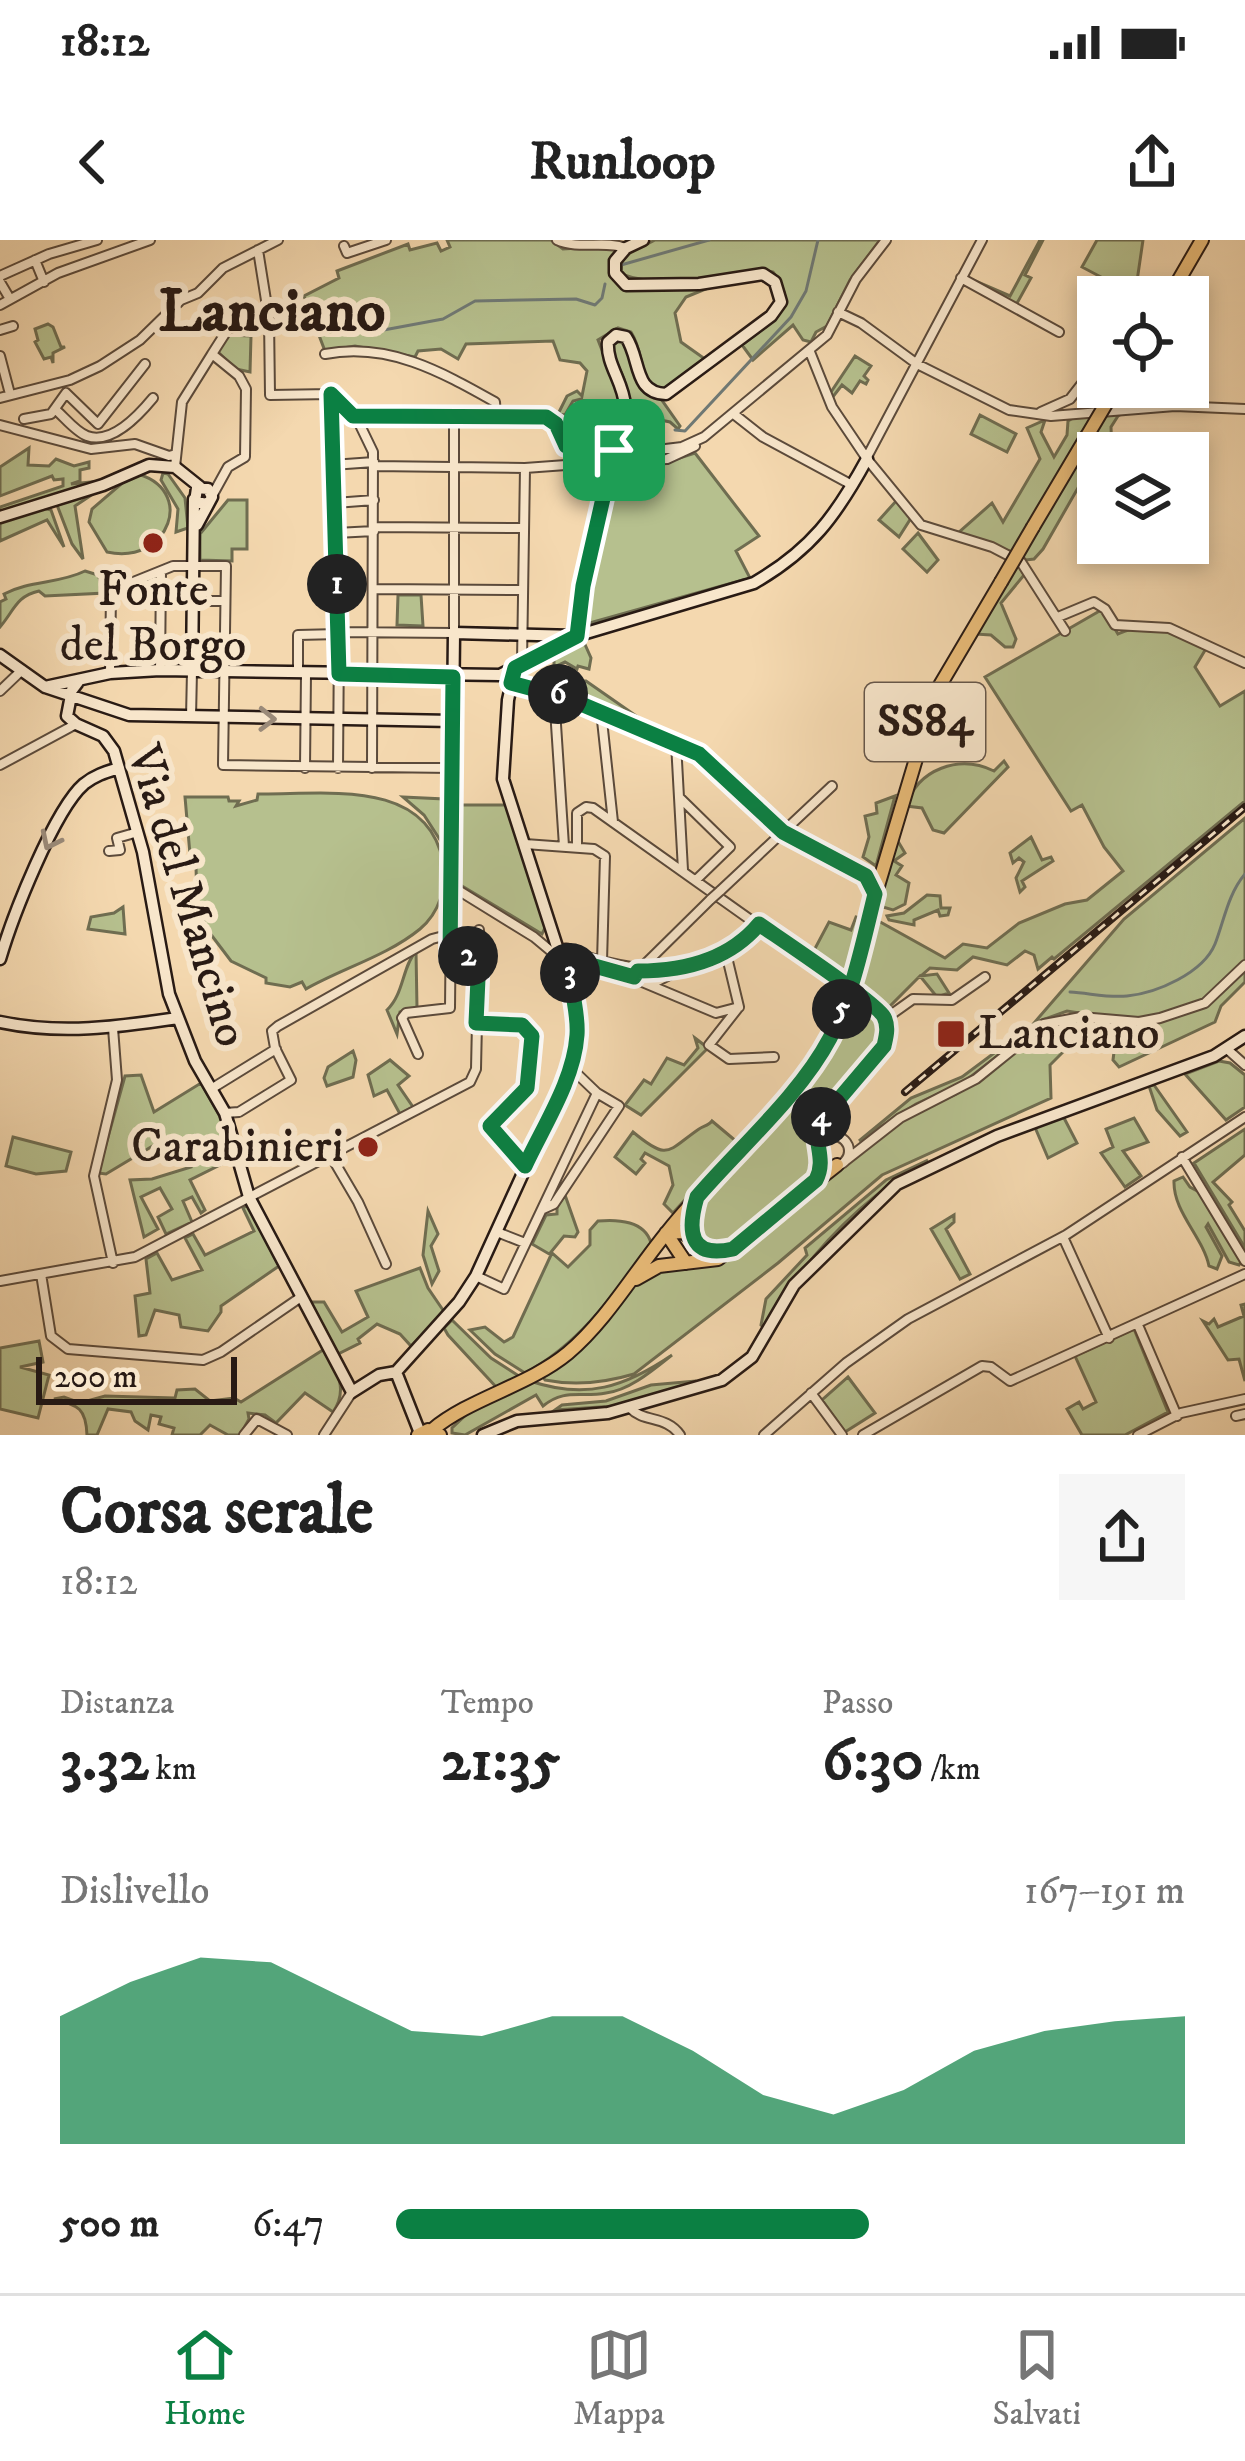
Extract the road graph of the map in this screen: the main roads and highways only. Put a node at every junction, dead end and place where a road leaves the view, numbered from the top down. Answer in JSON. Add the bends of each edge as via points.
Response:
{"nodes":[{"id":1,"x":1202,"y":240,"type":"edge"},
{"id":2,"x":1181,"y":276,"type":"edge"},
{"id":3,"x":1104,"y":408,"type":"edge"},
{"id":4,"x":820,"y":1155,"type":"road end"},
{"id":5,"x":841,"y":1163,"type":"road end"},
{"id":6,"x":808,"y":1190,"type":"junction"},
{"id":7,"x":697,"y":1197,"type":"junction"},
{"id":8,"x":666,"y":1233,"type":"junction"},
{"id":9,"x":692,"y":1235,"type":"junction"},
{"id":10,"x":733,"y":1249,"type":"junction"},
{"id":11,"x":686,"y":1263,"type":"junction"},
{"id":12,"x":627,"y":1284,"type":"junction"},
{"id":13,"x":428,"y":1432,"type":"edge"}],
"edges":[{"from":1,"to":2,"type":"main road"},
{"from":3,"to":7,"type":"main road","number":"SS84","bridge":true,"via":[[935,692],[830,1038]]},
{"from":4,"to":6,"type":"main road"},
{"from":5,"to":6,"type":"main road"},
{"from":6,"to":10,"type":"main road"},
{"from":7,"to":8,"type":"main road","number":"SS84"},
{"from":7,"to":9,"type":"main road"},
{"from":8,"to":9,"type":"main road"},
{"from":8,"to":11,"type":"main road"},
{"from":8,"to":12,"type":"main road","number":"SS84"},
{"from":9,"to":10,"type":"main road","via":[[706,1250]]},
{"from":10,"to":11,"type":"main road"},
{"from":11,"to":12,"type":"main road","via":[[659,1266]]},
{"from":12,"to":13,"type":"main road","number":"SS84","via":[[572,1350]]}]}
